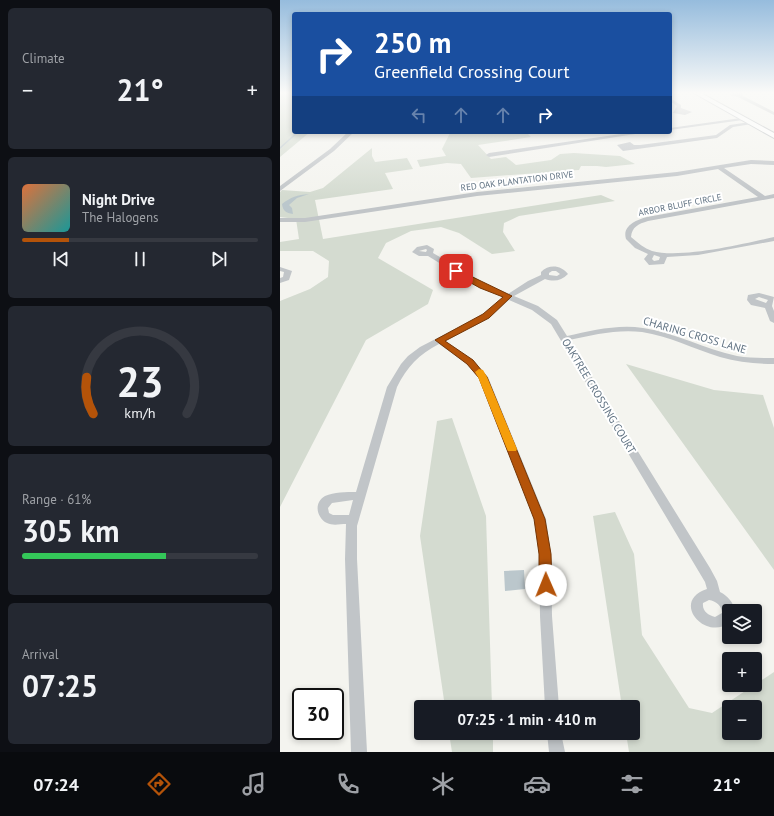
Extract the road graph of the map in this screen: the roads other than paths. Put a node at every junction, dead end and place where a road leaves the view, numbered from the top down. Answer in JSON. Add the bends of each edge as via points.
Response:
{"nodes":[{"id":1,"x":730,"y":127,"type":"edge"},
{"id":2,"x":758,"y":127,"type":"edge"},
{"id":3,"x":349,"y":134,"type":"edge"},
{"id":4,"x":631,"y":134,"type":"edge"},
{"id":5,"x":774,"y":136,"type":"edge"},
{"id":6,"x":633,"y":147,"type":"dead end"},
{"id":7,"x":489,"y":155,"type":"dead end"},
{"id":8,"x":773,"y":162,"type":"edge"},
{"id":9,"x":719,"y":167,"type":"junction"},
{"id":10,"x":280,"y":189,"type":"edge"},
{"id":11,"x":774,"y":196,"type":"edge"},
{"id":12,"x":764,"y":198,"type":"junction"},
{"id":13,"x":280,"y":220,"type":"edge"},
{"id":14,"x":774,"y":239,"type":"edge"},
{"id":15,"x":429,"y":254,"type":"dead end"},
{"id":16,"x":280,"y":269,"type":"edge"},
{"id":17,"x":545,"y":276,"type":"dead end"},
{"id":18,"x":280,"y":281,"type":"edge"},
{"id":19,"x":508,"y":296,"type":"junction"},
{"id":20,"x":773,"y":299,"type":"edge"},
{"id":21,"x":768,"y":306,"type":"junction"},
{"id":22,"x":774,"y":321,"type":"edge"},
{"id":23,"x":564,"y":339,"type":"junction"},
{"id":24,"x":439,"y":340,"type":"junction"},
{"id":25,"x":774,"y":361,"type":"edge"},
{"id":26,"x":359,"y":496,"type":"junction"},
{"id":27,"x":353,"y":519,"type":"junction"},
{"id":28,"x":714,"y":594,"type":"dead end"},
{"id":29,"x":552,"y":700,"type":"edge"},
{"id":30,"x":555,"y":740,"type":"edge"},
{"id":31,"x":359,"y":752,"type":"edge"},
{"id":32,"x":557,"y":752,"type":"edge"}],
"edges":[{"from":1,"to":6,"type":"street","via":[[717,136]]},
{"from":2,"to":5,"type":"main road"},
{"from":3,"to":10,"type":"street"},
{"from":4,"to":7,"type":"street"},
{"from":8,"to":9,"type":"street","name":"RED OAK PLANTATION DRIVE","via":[[756,161]]},
{"from":9,"to":12,"type":"street"},
{"from":9,"to":13,"type":"street","name":"RED OAK PLANTATION DRIVE","via":[[677,174],[485,193],[305,220]]},
{"from":11,"to":12,"type":"street","name":"ARBOR BLUFF CIRCLE"},
{"from":12,"to":14,"type":"street","name":"ARBOR BLUFF CIRCLE","via":[[638,222],[631,226],[628,238],[637,246],[652,253],[648,259],[654,263],[661,262],[665,256],[688,255]]},
{"from":15,"to":19,"type":"street","name":"OAKTREE CROSSING COURT","via":[[483,286]]},
{"from":16,"to":18,"type":"street","via":[[288,272],[286,278]]},
{"from":17,"to":19,"type":"street"},
{"from":19,"to":23,"type":"street","name":"OAKTREE CROSSING COURT","via":[[544,313],[554,322]]},
{"from":19,"to":24,"type":"street","via":[[486,316]]},
{"from":20,"to":21,"type":"street"},
{"from":20,"to":21,"type":"street","via":[[759,295],[751,297],[754,303]]},
{"from":21,"to":22,"type":"street"},
{"from":23,"to":25,"type":"street","name":"CHARING CROSS LANE","via":[[617,328],[630,328],[658,333],[738,360]]},
{"from":23,"to":28,"type":"street","name":"OAKTREE CROSSING COURT","via":[[706,572]]},
{"from":24,"to":26,"type":"street","via":[[413,355],[398,373]]},
{"from":24,"to":29,"type":"street","via":[[470,362],[483,377],[540,519],[545,554]]},
{"from":26,"to":27,"type":"street"},
{"from":26,"to":27,"type":"street","via":[[336,496],[323,507],[324,515],[331,520]]},
{"from":27,"to":31,"type":"street","via":[[351,553]]},
{"from":30,"to":32,"type":"street"}]}
